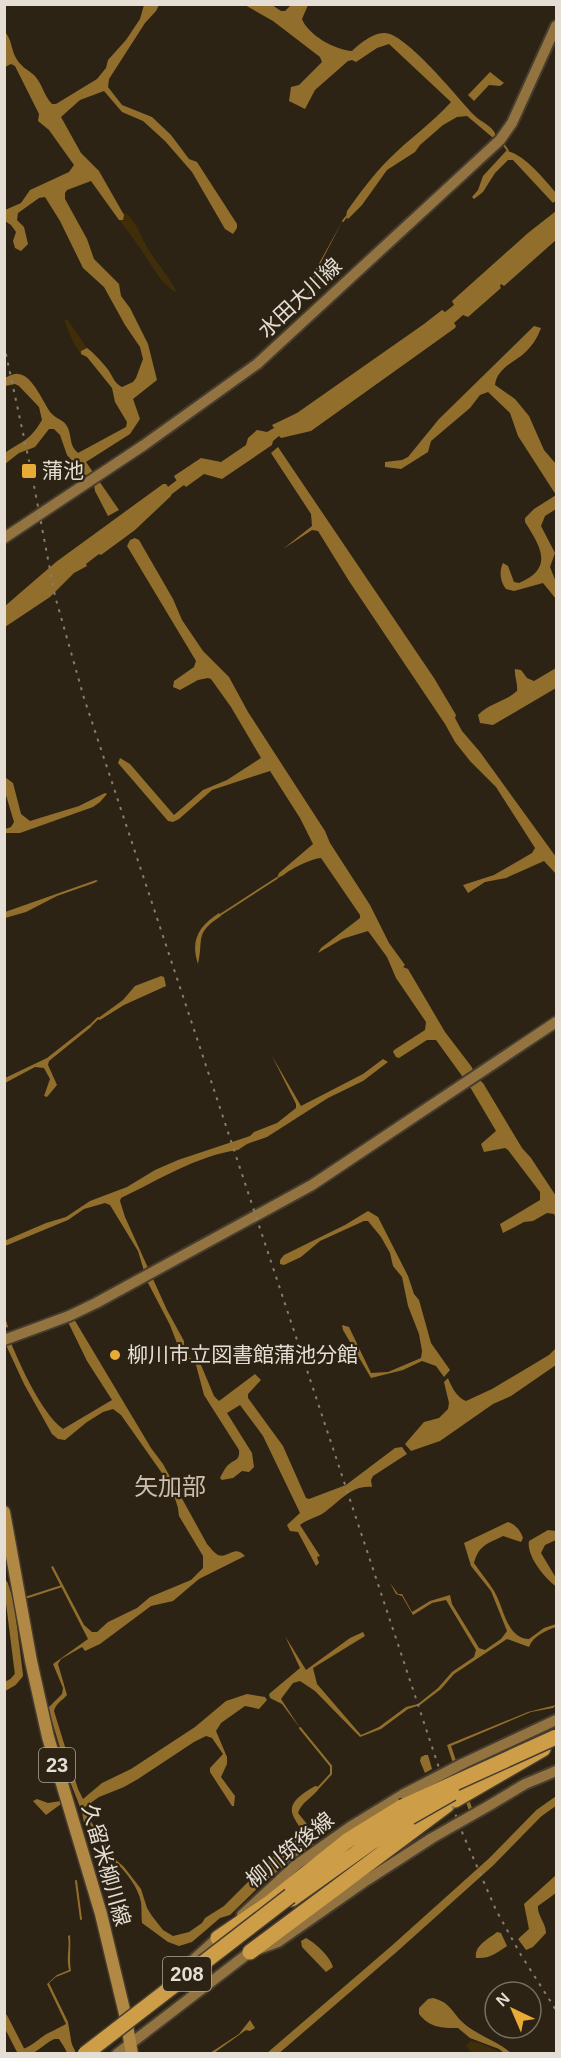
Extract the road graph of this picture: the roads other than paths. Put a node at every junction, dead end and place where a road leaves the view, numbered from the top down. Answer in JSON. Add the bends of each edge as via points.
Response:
{"nodes":[{"id":1,"x":556,"y":26,"type":"edge"},
{"id":2,"x":4,"y":538,"type":"edge"},
{"id":3,"x":556,"y":1022,"type":"edge"},
{"id":4,"x":4,"y":1340,"type":"edge"},
{"id":5,"x":4,"y":1512,"type":"edge"},
{"id":6,"x":556,"y":1720,"type":"edge"},
{"id":7,"x":556,"y":1740,"type":"edge"},
{"id":8,"x":541,"y":1750,"type":"junction"},
{"id":9,"x":556,"y":1771,"type":"edge"},
{"id":10,"x":406,"y":1808,"type":"junction"},
{"id":11,"x":291,"y":1897,"type":"junction"},
{"id":12,"x":218,"y":1938,"type":"joint"},
{"id":13,"x":250,"y":1952,"type":"junction"},
{"id":14,"x":125,"y":2014,"type":"junction"},
{"id":15,"x":130,"y":2048,"type":"edge"},
{"id":16,"x":77,"y":2053,"type":"edge"},
{"id":17,"x":85,"y":2054,"type":"edge"},
{"id":18,"x":91,"y":2054,"type":"edge"},
{"id":19,"x":117,"y":2054,"type":"edge"}],
"edges":[{"from":1,"to":2,"type":"main road","name":"水田大川線","via":[[512,123],[500,140],[302,324],[229,385]]},
{"from":3,"to":4,"type":"main road","via":[[276,1206],[96,1303]]},
{"from":5,"to":14,"type":"main road","name":"久留米柳川線","number":"23","via":[[48,1737],[102,1914]]},
{"from":6,"to":10,"type":"main road","bridge":true,"via":[[462,1764]]},
{"from":7,"to":8,"type":"highway","number":"208"},
{"from":7,"to":10,"type":"highway","bridge":true},
{"from":8,"to":10,"type":"highway","number":"208","bridge":true},
{"from":8,"to":13,"type":"highway","via":[[447,1805]]},
{"from":9,"to":13,"type":"main road","bridge":true,"via":[[525,1784],[432,1838],[279,1942]]},
{"from":10,"to":11,"type":"highway","number":"208"},
{"from":10,"to":12,"type":"highway","via":[[347,1842]]},
{"from":11,"to":17,"type":"highway","number":"208","bridge":true},
{"from":11,"to":18,"type":"highway","number":"208","bridge":true},
{"from":12,"to":14,"type":"main road"},
{"from":13,"to":15,"type":"main road"},
{"from":14,"to":15,"type":"main road","name":"久留米柳川線","number":"23"},
{"from":14,"to":16,"type":"main road"},
{"from":15,"to":19,"type":"main road"}]}
